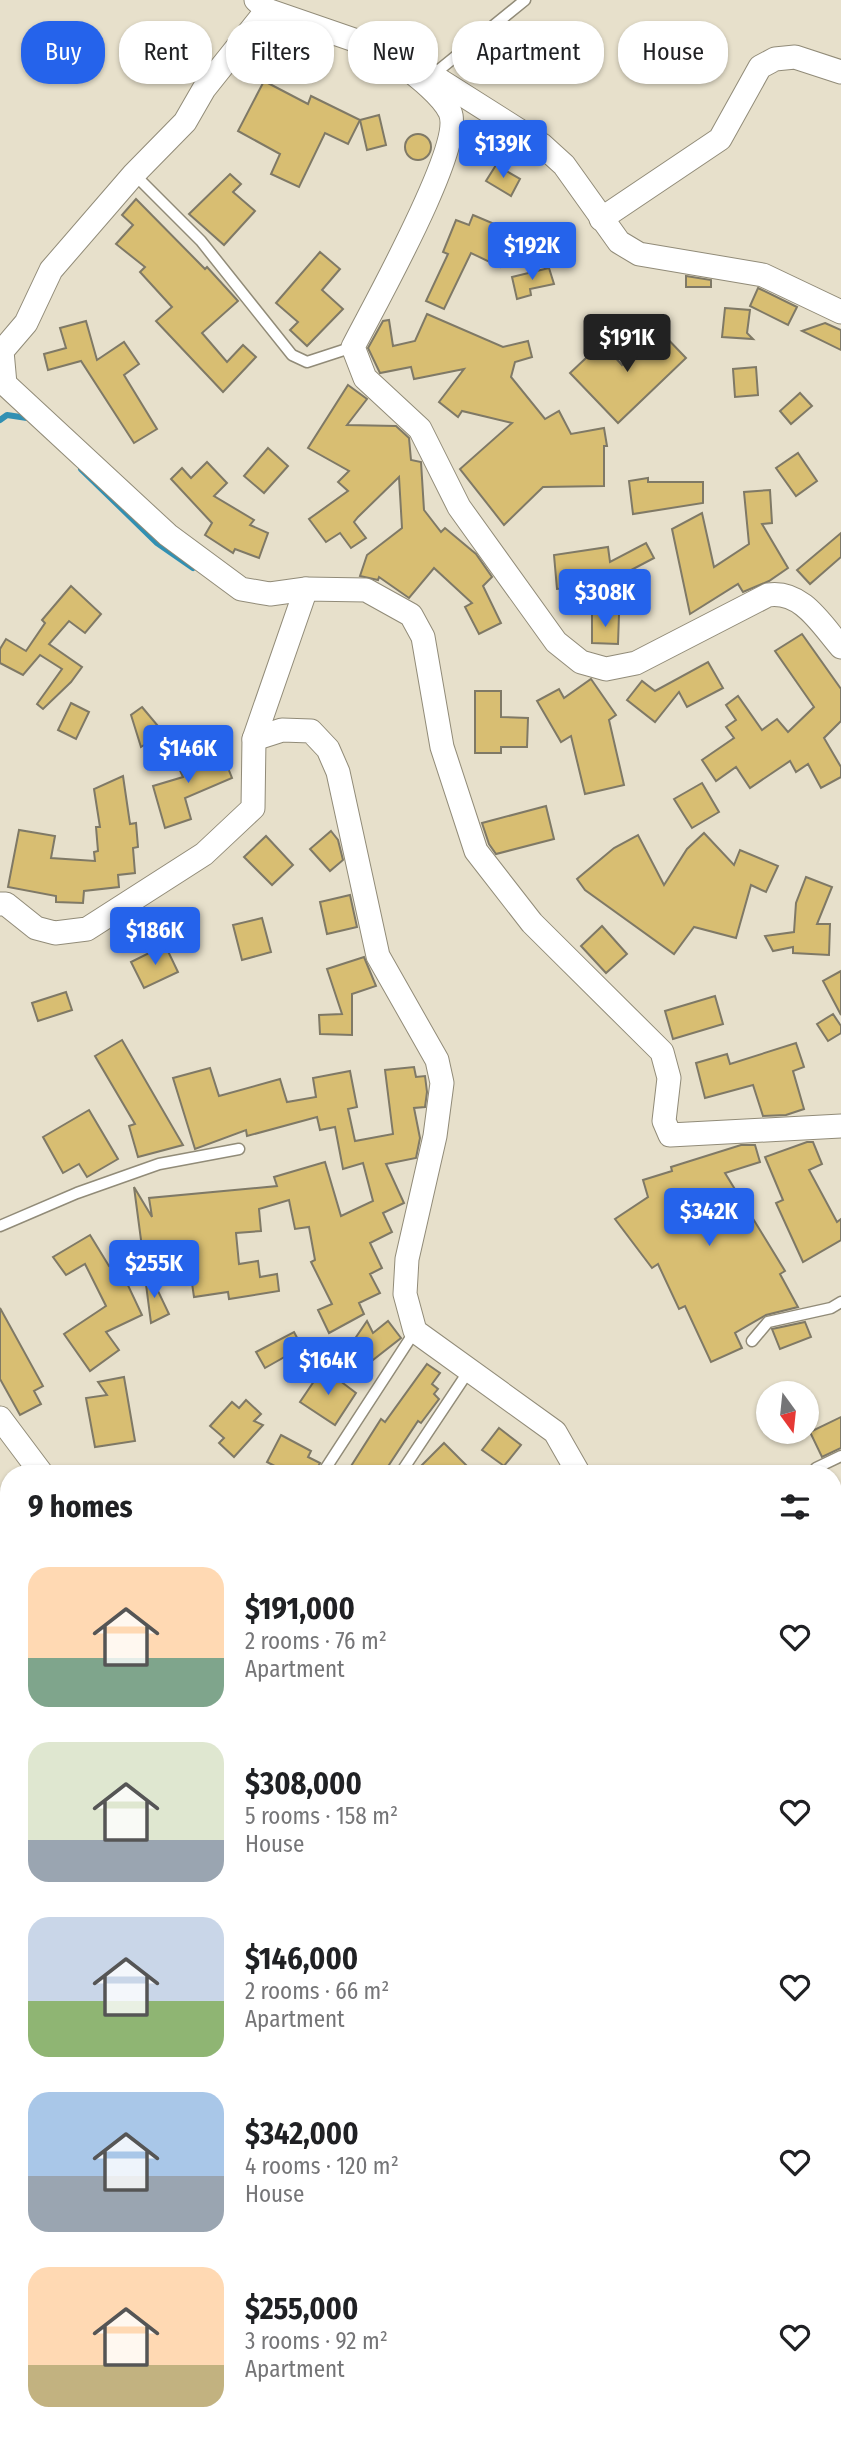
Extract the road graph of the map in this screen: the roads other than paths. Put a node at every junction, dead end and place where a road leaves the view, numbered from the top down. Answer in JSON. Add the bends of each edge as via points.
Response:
{"nodes":[{"id":1,"x":525,"y":0,"type":"edge"},
{"id":2,"x":261,"y":5,"type":"edge"},
{"id":3,"x":348,"y":35,"type":"edge"},
{"id":4,"x":438,"y":71,"type":"edge"},
{"id":5,"x":841,"y":72,"type":"edge"},
{"id":6,"x":438,"y":77,"type":"edge"},
{"id":7,"x":423,"y":84,"type":"edge"},
{"id":8,"x":134,"y":174,"type":"junction"},
{"id":9,"x":601,"y":219,"type":"junction"},
{"id":10,"x":841,"y":312,"type":"edge"},
{"id":11,"x":1,"y":347,"type":"edge"},
{"id":12,"x":353,"y":347,"type":"junction"},
{"id":13,"x":3,"y":392,"type":"edge"},
{"id":14,"x":306,"y":589,"type":"junction"},
{"id":15,"x":841,"y":647,"type":"edge"},
{"id":16,"x":254,"y":740,"type":"junction"},
{"id":17,"x":0,"y":904,"type":"edge"},
{"id":18,"x":841,"y":1126,"type":"edge"},
{"id":19,"x":239,"y":1149,"type":"dead end"},
{"id":20,"x":0,"y":1226,"type":"edge"},
{"id":21,"x":841,"y":1302,"type":"edge"},
{"id":22,"x":415,"y":1331,"type":"junction"},
{"id":23,"x":752,"y":1341,"type":"dead end"},
{"id":24,"x":470,"y":1369,"type":"junction"},
{"id":25,"x":0,"y":1418,"type":"edge"},
{"id":26,"x":841,"y":1457,"type":"edge"},
{"id":27,"x":35,"y":1465,"type":"edge"},
{"id":28,"x":328,"y":1465,"type":"edge"},
{"id":29,"x":406,"y":1465,"type":"edge"},
{"id":30,"x":574,"y":1465,"type":"edge"},
{"id":31,"x":823,"y":1465,"type":"edge"}],
"edges":[{"from":1,"to":4,"type":"lane"},
{"from":2,"to":3,"type":"street"},
{"from":2,"to":8,"type":"street","via":[[185,122]]},
{"from":5,"to":9,"type":"street","via":[[795,57],[775,59],[760,67],[720,139]]},
{"from":6,"to":9,"type":"street","via":[[542,145],[564,165]]},
{"from":7,"to":12,"type":"street","via":[[450,112],[453,129],[430,194]]},
{"from":8,"to":11,"type":"street","via":[[51,270],[26,323]]},
{"from":8,"to":12,"type":"lane","via":[[201,241],[292,355],[307,362]]},
{"from":9,"to":10,"type":"street","via":[[619,242],[639,254],[763,275]]},
{"from":11,"to":13,"type":"street"},
{"from":12,"to":15,"type":"street","via":[[365,378],[420,429],[458,508],[556,642],[581,662],[606,669],[636,663],[780,593],[804,604]]},
{"from":13,"to":14,"type":"street","via":[[168,535],[241,589],[270,594]]},
{"from":14,"to":16,"type":"street"},
{"from":14,"to":18,"type":"street","via":[[366,590],[411,615],[423,637],[442,747],[476,851],[532,923],[662,1052],[669,1078],[664,1121],[670,1135]]},
{"from":16,"to":17,"type":"street","via":[[253,808],[204,854],[87,929],[55,933],[36,928]]},
{"from":16,"to":22,"type":"street","via":[[282,730],[311,731],[328,749],[338,772],[378,956],[437,1060],[442,1083],[435,1136],[407,1259],[405,1294]]},
{"from":19,"to":20,"type":"lane","via":[[159,1164]]},
{"from":21,"to":23,"type":"lane","via":[[768,1322]]},
{"from":22,"to":24,"type":"street"},
{"from":22,"to":28,"type":"lane"},
{"from":24,"to":29,"type":"lane"},
{"from":24,"to":30,"type":"street","via":[[555,1432]]},
{"from":25,"to":27,"type":"street"},
{"from":26,"to":31,"type":"lane"}]}
